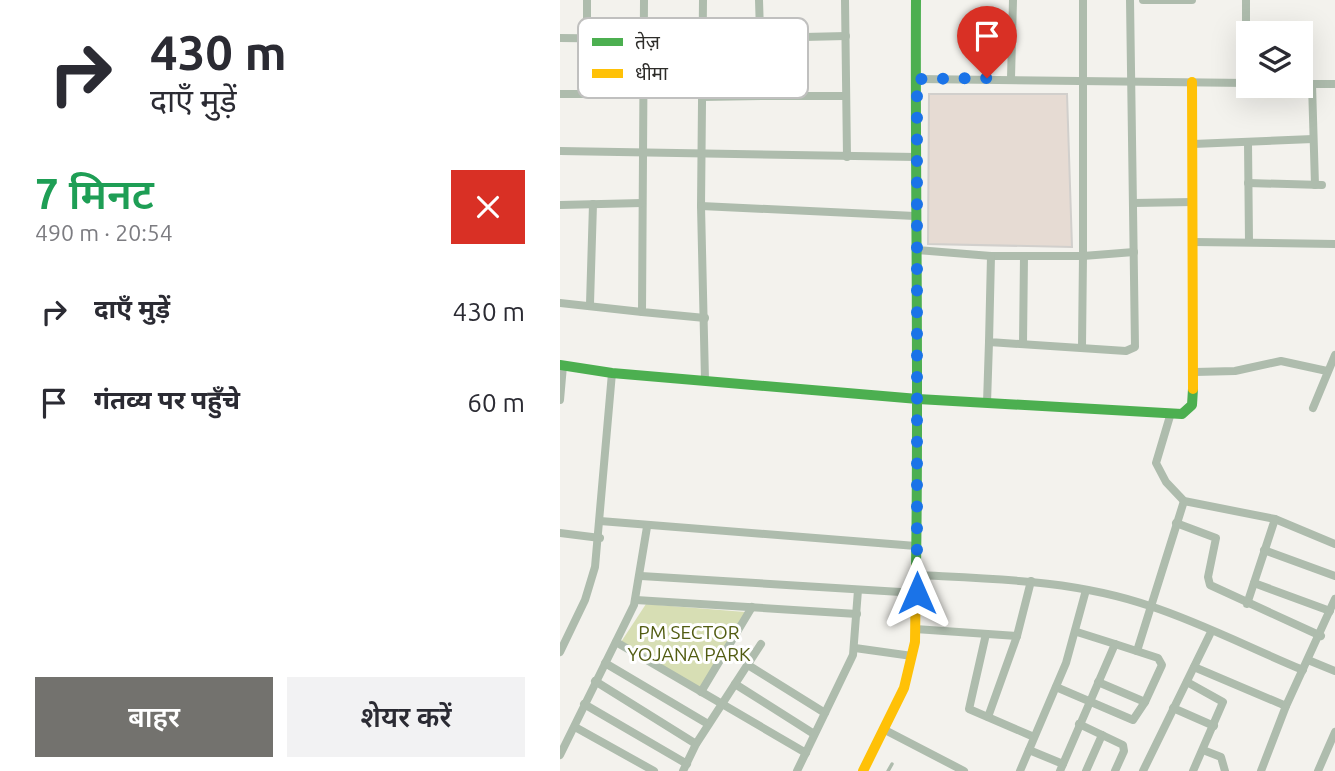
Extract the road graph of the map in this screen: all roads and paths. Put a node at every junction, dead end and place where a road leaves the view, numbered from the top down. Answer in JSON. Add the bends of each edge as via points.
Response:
{"nodes":[{"id":1,"x":587,"y":0,"type":"edge"},
{"id":2,"x":644,"y":0,"type":"edge"},
{"id":3,"x":703,"y":0,"type":"edge"},
{"id":4,"x":759,"y":0,"type":"edge"},
{"id":5,"x":845,"y":0,"type":"edge"},
{"id":6,"x":916,"y":0,"type":"edge"},
{"id":7,"x":1013,"y":0,"type":"edge"},
{"id":8,"x":1083,"y":0,"type":"edge"},
{"id":9,"x":1130,"y":0,"type":"edge"},
{"id":10,"x":1143,"y":0,"type":"edge"},
{"id":11,"x":1192,"y":0,"type":"edge"},
{"id":12,"x":1246,"y":0,"type":"edge"},
{"id":13,"x":587,"y":18,"type":"edge"},
{"id":14,"x":644,"y":18,"type":"edge"},
{"id":15,"x":703,"y":18,"type":"edge"},
{"id":16,"x":759,"y":18,"type":"edge"},
{"id":17,"x":1246,"y":21,"type":"edge"},
{"id":18,"x":846,"y":36,"type":"junction"},
{"id":19,"x":808,"y":37,"type":"edge"},
{"id":20,"x":560,"y":38,"type":"edge"},
{"id":21,"x":578,"y":38,"type":"edge"},
{"id":22,"x":1011,"y":78,"type":"junction"},
{"id":23,"x":917,"y":79,"type":"junction"},
{"id":24,"x":1083,"y":80,"type":"junction"},
{"id":25,"x":1132,"y":80,"type":"junction"},
{"id":26,"x":1192,"y":82,"type":"junction"},
{"id":27,"x":1236,"y":83,"type":"edge"},
{"id":28,"x":1335,"y":84,"type":"edge"},
{"id":29,"x":1313,"y":85,"type":"edge"},
{"id":30,"x":560,"y":94,"type":"edge"},
{"id":31,"x":578,"y":94,"type":"edge"},
{"id":32,"x":808,"y":96,"type":"edge"},
{"id":33,"x":846,"y":96,"type":"junction"},
{"id":34,"x":642,"y":98,"type":"edge"},
{"id":35,"x":702,"y":98,"type":"edge"},
{"id":36,"x":1312,"y":98,"type":"edge"},
{"id":37,"x":1312,"y":139,"type":"junction"},
{"id":38,"x":1248,"y":143,"type":"junction"},
{"id":39,"x":1193,"y":144,"type":"junction"},
{"id":40,"x":560,"y":151,"type":"edge"},
{"id":41,"x":642,"y":152,"type":"junction"},
{"id":42,"x":701,"y":155,"type":"junction"},
{"id":43,"x":846,"y":157,"type":"junction"},
{"id":44,"x":916,"y":157,"type":"junction"},
{"id":45,"x":1248,"y":183,"type":"junction"},
{"id":46,"x":1193,"y":202,"type":"junction"},
{"id":47,"x":642,"y":203,"type":"junction"},
{"id":48,"x":1133,"y":203,"type":"junction"},
{"id":49,"x":593,"y":204,"type":"junction"},
{"id":50,"x":560,"y":205,"type":"edge"},
{"id":51,"x":701,"y":206,"type":"junction"},
{"id":52,"x":915,"y":216,"type":"junction"},
{"id":53,"x":1194,"y":242,"type":"junction"},
{"id":54,"x":1249,"y":242,"type":"junction"},
{"id":55,"x":1335,"y":244,"type":"edge"},
{"id":56,"x":917,"y":250,"type":"junction"},
{"id":57,"x":1134,"y":252,"type":"junction"},
{"id":58,"x":991,"y":256,"type":"junction"},
{"id":59,"x":1024,"y":256,"type":"junction"},
{"id":60,"x":1083,"y":256,"type":"junction"},
{"id":61,"x":560,"y":303,"type":"edge"},
{"id":62,"x":590,"y":304,"type":"junction"},
{"id":63,"x":642,"y":312,"type":"junction"},
{"id":64,"x":705,"y":318,"type":"junction"},
{"id":65,"x":989,"y":342,"type":"junction"},
{"id":66,"x":1023,"y":343,"type":"junction"},
{"id":67,"x":1082,"y":346,"type":"junction"},
{"id":68,"x":1335,"y":355,"type":"edge"},
{"id":69,"x":561,"y":365,"type":"edge"},
{"id":70,"x":1330,"y":368,"type":"edge"},
{"id":71,"x":1195,"y":372,"type":"junction"},
{"id":72,"x":612,"y":373,"type":"junction"},
{"id":73,"x":705,"y":380,"type":"junction"},
{"id":74,"x":918,"y":399,"type":"junction"},
{"id":75,"x":560,"y":400,"type":"edge"},
{"id":76,"x":987,"y":403,"type":"junction"},
{"id":77,"x":1312,"y":408,"type":"dead end"},
{"id":78,"x":1170,"y":416,"type":"junction"},
{"id":79,"x":1184,"y":501,"type":"junction"},
{"id":80,"x":1275,"y":519,"type":"junction"},
{"id":81,"x":600,"y":522,"type":"junction"},
{"id":82,"x":1176,"y":523,"type":"junction"},
{"id":83,"x":647,"y":527,"type":"junction"},
{"id":84,"x":560,"y":533,"type":"edge"},
{"id":85,"x":600,"y":538,"type":"junction"},
{"id":86,"x":1335,"y":544,"type":"edge"},
{"id":87,"x":916,"y":546,"type":"junction"},
{"id":88,"x":1264,"y":550,"type":"junction"},
{"id":89,"x":917,"y":575,"type":"junction"},
{"id":90,"x":641,"y":576,"type":"junction"},
{"id":91,"x":1335,"y":576,"type":"edge"},
{"id":92,"x":1031,"y":582,"type":"junction"},
{"id":93,"x":1254,"y":583,"type":"junction"},
{"id":94,"x":858,"y":590,"type":"junction"},
{"id":95,"x":1086,"y":590,"type":"junction"},
{"id":96,"x":917,"y":593,"type":"junction"},
{"id":97,"x":1335,"y":599,"type":"edge"},
{"id":98,"x":636,"y":600,"type":"junction"},
{"id":99,"x":1247,"y":604,"type":"junction"},
{"id":100,"x":1149,"y":606,"type":"junction"},
{"id":101,"x":752,"y":607,"type":"junction"},
{"id":102,"x":1331,"y":611,"type":"junction"},
{"id":103,"x":857,"y":614,"type":"junction"},
{"id":104,"x":915,"y":629,"type":"junction"},
{"id":105,"x":1077,"y":632,"type":"junction"},
{"id":106,"x":1211,"y":632,"type":"junction"},
{"id":107,"x":986,"y":634,"type":"junction"},
{"id":108,"x":1017,"y":636,"type":"junction"},
{"id":109,"x":1321,"y":636,"type":"junction"},
{"id":110,"x":616,"y":642,"type":"junction"},
{"id":111,"x":761,"y":644,"type":"dead end"},
{"id":112,"x":1115,"y":644,"type":"junction"},
{"id":113,"x":855,"y":648,"type":"junction"},
{"id":114,"x":1137,"y":651,"type":"junction"},
{"id":115,"x":560,"y":652,"type":"edge"},
{"id":116,"x":912,"y":656,"type":"junction"},
{"id":117,"x":1308,"y":660,"type":"junction"},
{"id":118,"x":605,"y":663,"type":"junction"},
{"id":119,"x":748,"y":665,"type":"junction"},
{"id":120,"x":1194,"y":667,"type":"junction"},
{"id":121,"x":1303,"y":670,"type":"junction"},
{"id":122,"x":1335,"y":671,"type":"edge"},
{"id":123,"x":595,"y":681,"type":"junction"},
{"id":124,"x":1098,"y":682,"type":"junction"},
{"id":125,"x":1187,"y":682,"type":"junction"},
{"id":126,"x":736,"y":684,"type":"junction"},
{"id":127,"x":1056,"y":687,"type":"junction"},
{"id":128,"x":701,"y":692,"type":"junction"},
{"id":129,"x":1089,"y":701,"type":"junction"},
{"id":130,"x":1145,"y":702,"type":"junction"},
{"id":131,"x":584,"y":704,"type":"junction"},
{"id":132,"x":721,"y":704,"type":"junction"},
{"id":133,"x":1286,"y":706,"type":"junction"},
{"id":134,"x":1173,"y":708,"type":"junction"},
{"id":135,"x":825,"y":713,"type":"junction"},
{"id":136,"x":988,"y":717,"type":"junction"},
{"id":137,"x":708,"y":724,"type":"junction"},
{"id":138,"x":1079,"y":724,"type":"junction"},
{"id":139,"x":1214,"y":726,"type":"junction"},
{"id":140,"x":575,"y":727,"type":"junction"},
{"id":141,"x":885,"y":730,"type":"junction"},
{"id":142,"x":1335,"y":732,"type":"edge"},
{"id":143,"x":814,"y":734,"type":"junction"},
{"id":144,"x":1102,"y":735,"type":"junction"},
{"id":145,"x":1034,"y":737,"type":"junction"},
{"id":146,"x":696,"y":744,"type":"junction"},
{"id":147,"x":1332,"y":745,"type":"edge"},
{"id":148,"x":1029,"y":750,"type":"junction"},
{"id":149,"x":1203,"y":750,"type":"junction"},
{"id":150,"x":806,"y":753,"type":"junction"},
{"id":151,"x":560,"y":755,"type":"edge"},
{"id":152,"x":892,"y":764,"type":"dead end"},
{"id":153,"x":685,"y":767,"type":"edge"},
{"id":154,"x":1061,"y":768,"type":"edge"},
{"id":155,"x":960,"y":770,"type":"edge"},
{"id":156,"x":1145,"y":770,"type":"edge"},
{"id":157,"x":654,"y":771,"type":"edge"},
{"id":158,"x":797,"y":771,"type":"edge"},
{"id":159,"x":863,"y":771,"type":"edge"},
{"id":160,"x":888,"y":771,"type":"edge"},
{"id":161,"x":1020,"y":771,"type":"edge"},
{"id":162,"x":1086,"y":771,"type":"edge"},
{"id":163,"x":1115,"y":771,"type":"edge"},
{"id":164,"x":1193,"y":771,"type":"edge"},
{"id":165,"x":1226,"y":771,"type":"edge"},
{"id":166,"x":1261,"y":771,"type":"edge"},
{"id":167,"x":1318,"y":771,"type":"edge"}],
"edges":[{"from":1,"to":13,"type":"street"},
{"from":2,"to":14,"type":"street"},
{"from":3,"to":15,"type":"street"},
{"from":4,"to":16,"type":"street"},
{"from":5,"to":18,"type":"street"},
{"from":6,"to":23,"type":"street"},
{"from":7,"to":22,"type":"street"},
{"from":8,"to":24,"type":"street"},
{"from":9,"to":25,"type":"street"},
{"from":10,"to":11,"type":"street"},
{"from":12,"to":17,"type":"street"},
{"from":18,"to":19,"type":"street"},
{"from":18,"to":33,"type":"street"},
{"from":20,"to":21,"type":"street"},
{"from":22,"to":23,"type":"street"},
{"from":22,"to":24,"type":"street"},
{"from":23,"to":44,"type":"street"},
{"from":24,"to":25,"type":"street"},
{"from":24,"to":60,"type":"street"},
{"from":25,"to":26,"type":"street"},
{"from":25,"to":48,"type":"street"},
{"from":26,"to":27,"type":"street"},
{"from":26,"to":39,"type":"street"},
{"from":28,"to":29,"type":"street"},
{"from":30,"to":31,"type":"street"},
{"from":32,"to":33,"type":"street"},
{"from":33,"to":43,"type":"street"},
{"from":34,"to":41,"type":"street"},
{"from":35,"to":42,"type":"street"},
{"from":36,"to":37,"type":"street"},
{"from":37,"to":38,"type":"street"},
{"from":37,"to":45,"type":"street","via":[[1318,185]]},
{"from":38,"to":39,"type":"street"},
{"from":38,"to":45,"type":"street"},
{"from":39,"to":46,"type":"street"},
{"from":40,"to":41,"type":"street"},
{"from":41,"to":42,"type":"street"},
{"from":41,"to":47,"type":"street"},
{"from":42,"to":43,"type":"street"},
{"from":42,"to":51,"type":"street"},
{"from":43,"to":44,"type":"street"},
{"from":44,"to":52,"type":"street"},
{"from":45,"to":54,"type":"street"},
{"from":46,"to":48,"type":"street"},
{"from":46,"to":53,"type":"street"},
{"from":47,"to":49,"type":"street"},
{"from":47,"to":63,"type":"street"},
{"from":48,"to":57,"type":"street"},
{"from":49,"to":50,"type":"street"},
{"from":49,"to":62,"type":"street"},
{"from":51,"to":52,"type":"street"},
{"from":51,"to":64,"type":"street"},
{"from":52,"to":56,"type":"street"},
{"from":53,"to":54,"type":"street"},
{"from":53,"to":71,"type":"street"},
{"from":54,"to":55,"type":"street"},
{"from":56,"to":58,"type":"street"},
{"from":56,"to":74,"type":"street"},
{"from":57,"to":60,"type":"street"},
{"from":57,"to":67,"type":"street","via":[[1135,346],[1126,351]]},
{"from":58,"to":59,"type":"street"},
{"from":58,"to":65,"type":"street"},
{"from":59,"to":60,"type":"street"},
{"from":59,"to":66,"type":"street"},
{"from":60,"to":67,"type":"street"},
{"from":61,"to":62,"type":"street"},
{"from":62,"to":63,"type":"street"},
{"from":63,"to":64,"type":"street"},
{"from":64,"to":73,"type":"street"},
{"from":65,"to":66,"type":"street"},
{"from":65,"to":76,"type":"street"},
{"from":66,"to":67,"type":"street"},
{"from":68,"to":70,"type":"street"},
{"from":69,"to":72,"type":"street"},
{"from":69,"to":75,"type":"street"},
{"from":70,"to":71,"type":"street","via":[[1281,361],[1236,371]]},
{"from":70,"to":77,"type":"street"},
{"from":71,"to":78,"type":"street","via":[[1192,405],[1188,411]]},
{"from":72,"to":73,"type":"street"},
{"from":72,"to":81,"type":"street"},
{"from":73,"to":74,"type":"street"},
{"from":74,"to":76,"type":"street"},
{"from":74,"to":87,"type":"street"},
{"from":76,"to":78,"type":"street"},
{"from":78,"to":79,"type":"street","via":[[1156,463]]},
{"from":79,"to":80,"type":"street"},
{"from":79,"to":82,"type":"street"},
{"from":80,"to":86,"type":"street"},
{"from":80,"to":88,"type":"street"},
{"from":81,"to":83,"type":"street"},
{"from":81,"to":85,"type":"street"},
{"from":82,"to":99,"type":"street","via":[[1216,538],[1210,585]]},
{"from":82,"to":100,"type":"street"},
{"from":83,"to":87,"type":"street"},
{"from":83,"to":90,"type":"street"},
{"from":84,"to":85,"type":"street"},
{"from":85,"to":115,"type":"street","via":[[584,600]]},
{"from":87,"to":89,"type":"street"},
{"from":88,"to":91,"type":"street"},
{"from":88,"to":93,"type":"street"},
{"from":89,"to":92,"type":"street"},
{"from":89,"to":96,"type":"street"},
{"from":90,"to":94,"type":"street"},
{"from":90,"to":98,"type":"street"},
{"from":92,"to":95,"type":"street"},
{"from":92,"to":108,"type":"street"},
{"from":93,"to":99,"type":"street"},
{"from":93,"to":102,"type":"street"},
{"from":94,"to":96,"type":"street"},
{"from":94,"to":103,"type":"street"},
{"from":95,"to":100,"type":"street"},
{"from":95,"to":105,"type":"street"},
{"from":96,"to":104,"type":"street"},
{"from":97,"to":102,"type":"street"},
{"from":98,"to":101,"type":"street"},
{"from":98,"to":110,"type":"street"},
{"from":99,"to":109,"type":"street"},
{"from":100,"to":106,"type":"street"},
{"from":100,"to":114,"type":"street"},
{"from":101,"to":103,"type":"street"},
{"from":101,"to":128,"type":"street"},
{"from":102,"to":109,"type":"street"},
{"from":103,"to":113,"type":"street"},
{"from":104,"to":107,"type":"street"},
{"from":104,"to":116,"type":"street"},
{"from":105,"to":112,"type":"street"},
{"from":105,"to":127,"type":"street"},
{"from":106,"to":120,"type":"street"},
{"from":106,"to":121,"type":"street"},
{"from":107,"to":108,"type":"street"},
{"from":107,"to":136,"type":"street","via":[[968,706]]},
{"from":108,"to":136,"type":"street"},
{"from":109,"to":117,"type":"street"},
{"from":110,"to":118,"type":"street"},
{"from":110,"to":128,"type":"street"},
{"from":111,"to":119,"type":"street"},
{"from":112,"to":114,"type":"street"},
{"from":112,"to":124,"type":"street"},
{"from":113,"to":116,"type":"street"},
{"from":113,"to":135,"type":"street"},
{"from":114,"to":130,"type":"street","via":[[1162,661]]},
{"from":116,"to":141,"type":"street"},
{"from":117,"to":121,"type":"street"},
{"from":117,"to":122,"type":"street"},
{"from":118,"to":123,"type":"street"},
{"from":118,"to":137,"type":"street"},
{"from":119,"to":126,"type":"street"},
{"from":119,"to":135,"type":"street"},
{"from":120,"to":125,"type":"street"},
{"from":120,"to":133,"type":"street"},
{"from":121,"to":133,"type":"street"},
{"from":123,"to":131,"type":"street"},
{"from":123,"to":146,"type":"street"},
{"from":124,"to":129,"type":"street"},
{"from":124,"to":130,"type":"street"},
{"from":125,"to":134,"type":"street"},
{"from":125,"to":139,"type":"street","via":[[1220,698],[1223,706]]},
{"from":126,"to":132,"type":"street"},
{"from":126,"to":143,"type":"street"},
{"from":127,"to":129,"type":"street"},
{"from":127,"to":145,"type":"street"},
{"from":128,"to":132,"type":"street"},
{"from":129,"to":130,"type":"street","via":[[1133,720]]},
{"from":129,"to":138,"type":"street"},
{"from":131,"to":140,"type":"street"},
{"from":131,"to":153,"type":"street"},
{"from":132,"to":137,"type":"street"},
{"from":132,"to":150,"type":"street"},
{"from":133,"to":166,"type":"street"},
{"from":134,"to":139,"type":"street"},
{"from":134,"to":156,"type":"street"},
{"from":135,"to":143,"type":"street"},
{"from":136,"to":145,"type":"street"},
{"from":137,"to":146,"type":"street"},
{"from":138,"to":144,"type":"street"},
{"from":138,"to":154,"type":"street"},
{"from":139,"to":149,"type":"street"},
{"from":140,"to":151,"type":"street"},
{"from":140,"to":157,"type":"street"},
{"from":141,"to":155,"type":"street"},
{"from":141,"to":159,"type":"street"},
{"from":142,"to":147,"type":"street"},
{"from":143,"to":150,"type":"street"},
{"from":144,"to":162,"type":"street"},
{"from":144,"to":163,"type":"street","via":[[1124,747]]},
{"from":145,"to":148,"type":"street"},
{"from":146,"to":153,"type":"street"},
{"from":147,"to":167,"type":"street"},
{"from":148,"to":154,"type":"street"},
{"from":148,"to":161,"type":"street"},
{"from":149,"to":164,"type":"street"},
{"from":149,"to":165,"type":"street","via":[[1221,757]]},
{"from":150,"to":158,"type":"street"},
{"from":152,"to":160,"type":"lane"}]}
